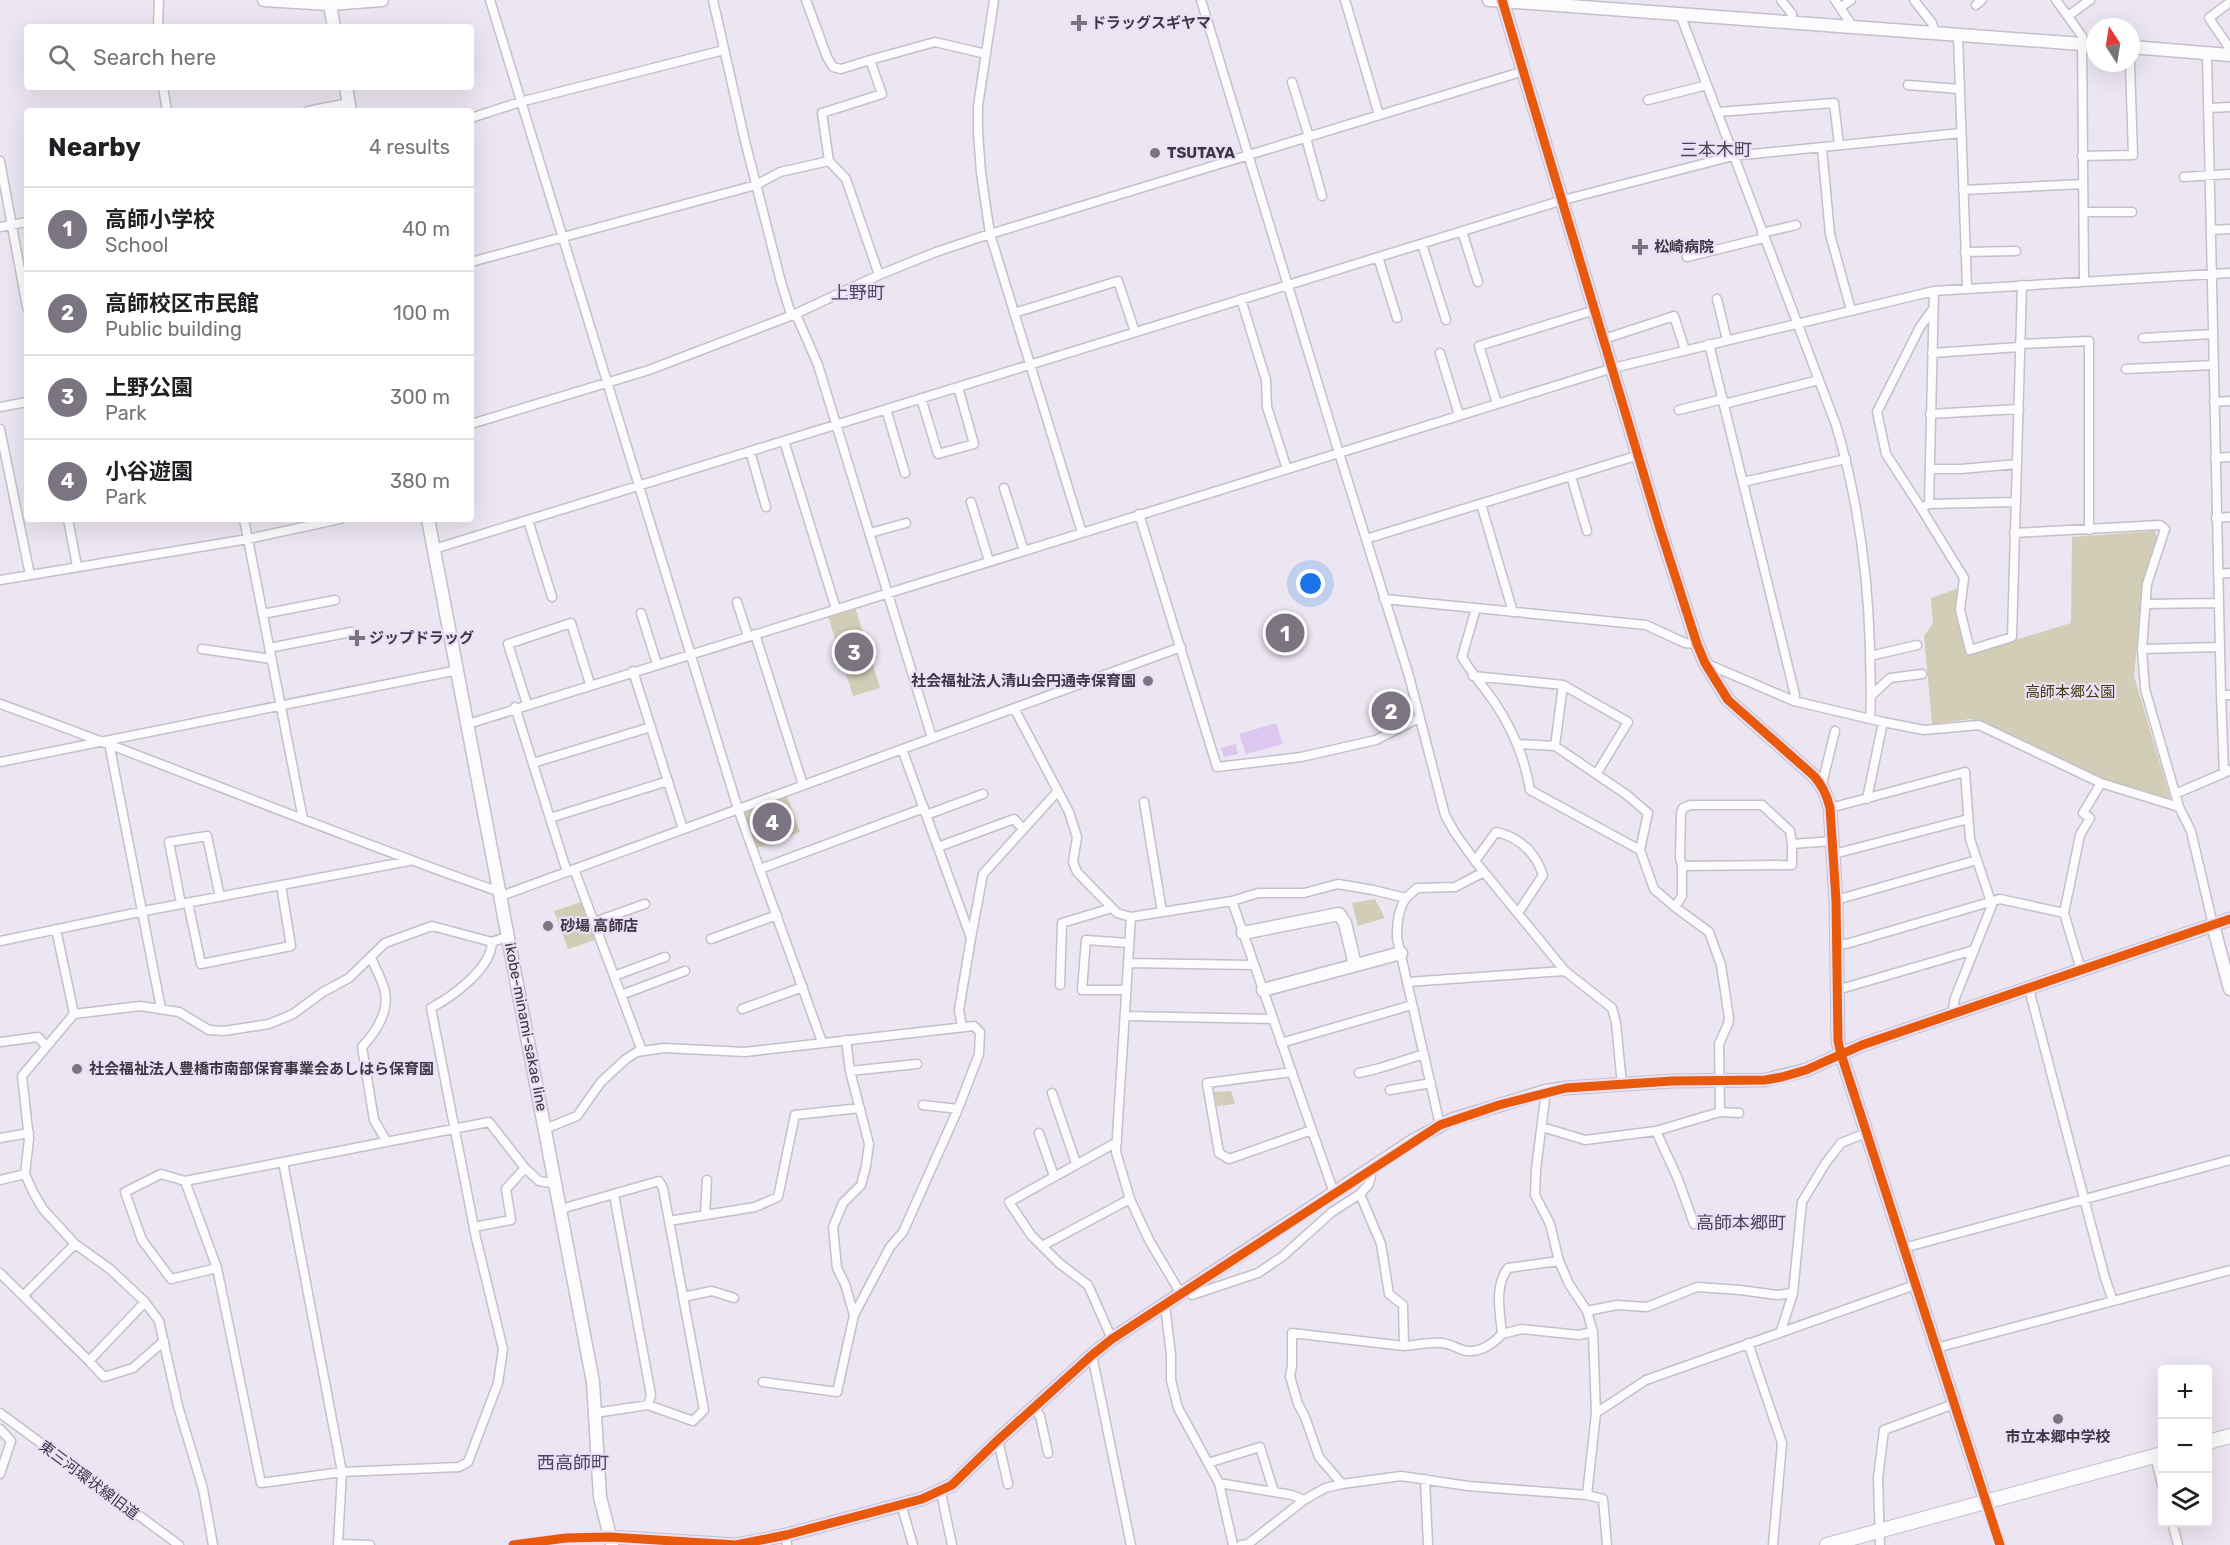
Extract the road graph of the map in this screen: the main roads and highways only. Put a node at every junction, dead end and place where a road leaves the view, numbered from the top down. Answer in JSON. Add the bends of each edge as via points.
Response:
{"nodes":[{"id":1,"x":2230,"y":1436,"type":"edge"},
{"id":2,"x":2212,"y":1441,"type":"edge"},
{"id":3,"x":2158,"y":1455,"type":"edge"},
{"id":4,"x":1880,"y":1538,"type":"edge"},
{"id":5,"x":1827,"y":1545,"type":"edge"}],
"edges":[{"from":1,"to":2,"type":"main road"},
{"from":3,"to":4,"type":"main road","via":[[1986,1502]]},
{"from":4,"to":5,"type":"main road"}]}
